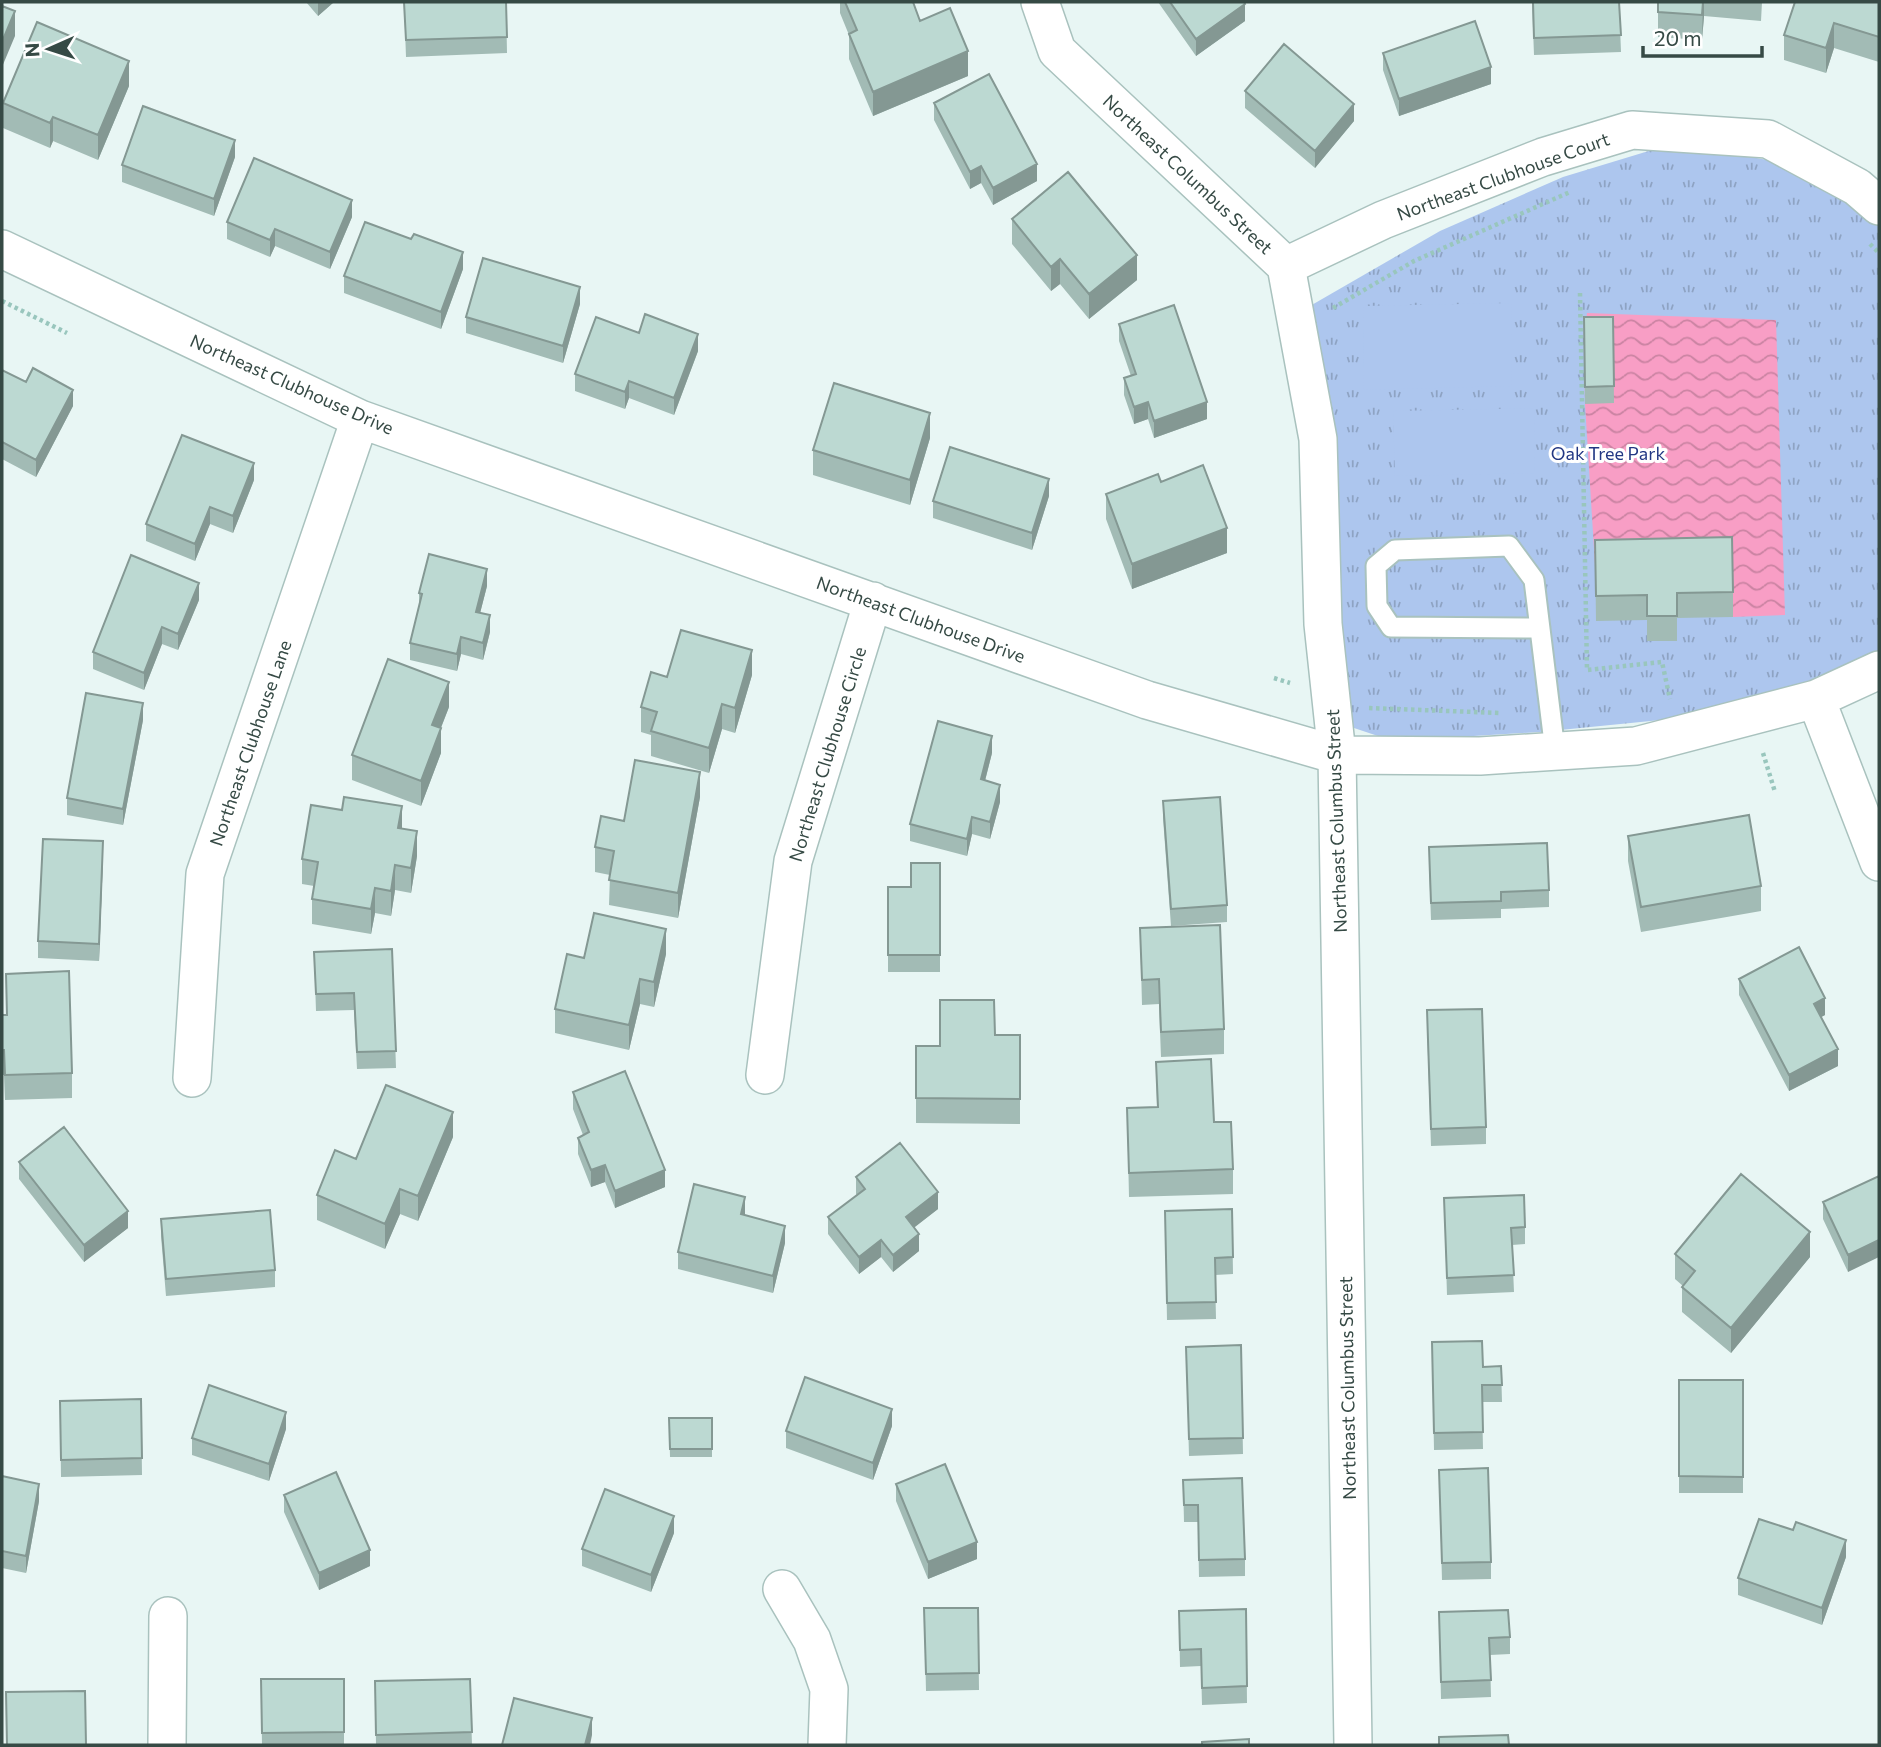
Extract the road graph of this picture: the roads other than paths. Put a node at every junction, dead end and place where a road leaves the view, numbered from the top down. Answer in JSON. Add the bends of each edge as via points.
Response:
{"nodes":[{"id":1,"x":1040,"y":2,"type":"edge"},
{"id":2,"x":1879,"y":206,"type":"edge"},
{"id":3,"x":2,"y":249,"type":"edge"},
{"id":4,"x":1286,"y":266,"type":"junction"},
{"id":5,"x":360,"y":419,"type":"junction"},
{"id":6,"x":873,"y":601,"type":"junction"},
{"id":7,"x":1540,"y":628,"type":"junction"},
{"id":8,"x":1879,"y":670,"type":"edge"},
{"id":9,"x":1816,"y":699,"type":"junction"},
{"id":10,"x":1555,"y":751,"type":"junction"},
{"id":11,"x":1337,"y":755,"type":"junction"},
{"id":12,"x":1879,"y":862,"type":"edge"},
{"id":13,"x":765,"y":1075,"type":"dead end"},
{"id":14,"x":192,"y":1078,"type":"dead end"},
{"id":15,"x":782,"y":1589,"type":"dead end"},
{"id":16,"x":168,"y":1616,"type":"dead end"},
{"id":17,"x":167,"y":1745,"type":"edge"},
{"id":18,"x":827,"y":1745,"type":"edge"},
{"id":19,"x":1353,"y":1745,"type":"edge"}],
"edges":[{"from":1,"to":4,"type":"street","name":"Northeast Columbus Street","via":[[1058,51]]},
{"from":2,"to":4,"type":"street","name":"Northeast Clubhouse Court","via":[[1857,187],[1768,139],[1632,130],[1543,157],[1382,220]]},
{"from":3,"to":5,"type":"street","name":"Northeast Clubhouse Drive"},
{"from":4,"to":11,"type":"street","name":"Northeast Columbus Street","via":[[1318,439],[1323,624]]},
{"from":5,"to":6,"type":"street","name":"Northeast Clubhouse Drive"},
{"from":5,"to":14,"type":"street","name":"Northeast Clubhouse Lane","via":[[205,874]]},
{"from":6,"to":11,"type":"street","name":"Northeast Clubhouse Drive","via":[[1147,700]]},
{"from":6,"to":13,"type":"street","name":"Northeast Clubhouse Circle","via":[[793,861]]},
{"from":7,"to":7,"type":"lane","via":[[1534,580],[1509,546],[1395,550],[1376,566],[1377,606],[1391,626]]},
{"from":7,"to":10,"type":"lane"},
{"from":8,"to":9,"type":"street","name":"Northeast Clubhouse Drive"},
{"from":9,"to":10,"type":"street","name":"Northeast Clubhouse Drive","via":[[1636,746]]},
{"from":9,"to":12,"type":"street"},
{"from":10,"to":11,"type":"street","name":"Northeast Clubhouse Drive","via":[[1480,756]]},
{"from":11,"to":19,"type":"street","name":"Northeast Columbus Street"},
{"from":15,"to":18,"type":"street","via":[[812,1640],[829,1689]]},
{"from":16,"to":17,"type":"street"}]}
